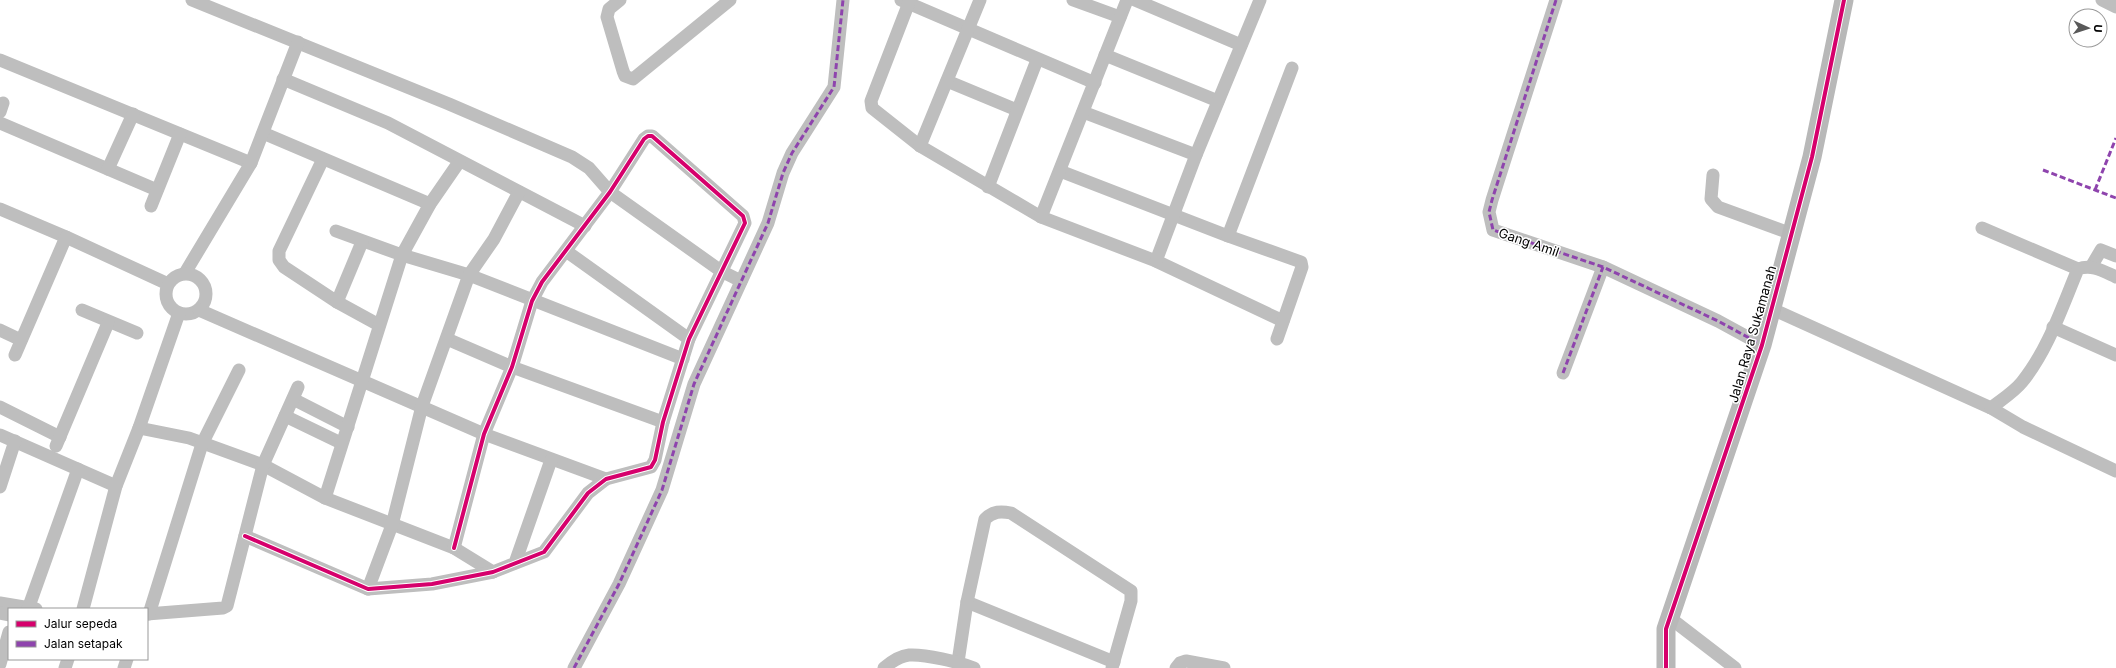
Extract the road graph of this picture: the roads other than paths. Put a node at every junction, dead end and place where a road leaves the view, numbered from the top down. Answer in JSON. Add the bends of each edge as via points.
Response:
{"nodes":[{"id":1,"x":192,"y":0,"type":"edge"},
{"id":2,"x":620,"y":0,"type":"edge"},
{"id":3,"x":730,"y":0,"type":"edge"},
{"id":4,"x":843,"y":0,"type":"edge"},
{"id":5,"x":980,"y":0,"type":"edge"},
{"id":6,"x":1073,"y":0,"type":"edge"},
{"id":7,"x":1127,"y":0,"type":"edge"},
{"id":8,"x":1135,"y":0,"type":"edge"},
{"id":9,"x":1260,"y":0,"type":"edge"},
{"id":10,"x":1556,"y":0,"type":"edge"},
{"id":11,"x":1844,"y":0,"type":"edge"},
{"id":12,"x":2102,"y":0,"type":"edge"},
{"id":13,"x":907,"y":2,"type":"edge"},
{"id":14,"x":2116,"y":6,"type":"edge"},
{"id":15,"x":1120,"y":17,"type":"junction"},
{"id":16,"x":968,"y":30,"type":"junction"},
{"id":17,"x":298,"y":42,"type":"junction"},
{"id":18,"x":1241,"y":45,"type":"junction"},
{"id":19,"x":1105,"y":55,"type":"junction"},
{"id":20,"x":0,"y":60,"type":"edge"},
{"id":21,"x":1037,"y":60,"type":"junction"},
{"id":22,"x":1292,"y":68,"type":"dead end"},
{"id":23,"x":283,"y":79,"type":"junction"},
{"id":24,"x":947,"y":81,"type":"junction"},
{"id":25,"x":1095,"y":83,"type":"junction"},
{"id":26,"x":1218,"y":101,"type":"junction"},
{"id":27,"x":1017,"y":110,"type":"junction"},
{"id":28,"x":1083,"y":112,"type":"junction"},
{"id":29,"x":133,"y":114,"type":"junction"},
{"id":30,"x":0,"y":123,"type":"edge"},
{"id":31,"x":263,"y":133,"type":"junction"},
{"id":32,"x":180,"y":134,"type":"junction"},
{"id":33,"x":920,"y":146,"type":"junction"},
{"id":34,"x":1196,"y":156,"type":"junction"},
{"id":35,"x":323,"y":159,"type":"junction"},
{"id":36,"x":459,"y":162,"type":"junction"},
{"id":37,"x":251,"y":163,"type":"junction"},
{"id":38,"x":108,"y":169,"type":"junction"},
{"id":39,"x":1060,"y":172,"type":"junction"},
{"id":40,"x":1713,"y":175,"type":"dead end"},
{"id":41,"x":988,"y":186,"type":"junction"},
{"id":42,"x":157,"y":190,"type":"junction"},
{"id":43,"x":519,"y":192,"type":"junction"},
{"id":44,"x":610,"y":192,"type":"junction"},
{"id":45,"x":430,"y":204,"type":"junction"},
{"id":46,"x":151,"y":206,"type":"dead end"},
{"id":47,"x":0,"y":209,"type":"edge"},
{"id":48,"x":1175,"y":215,"type":"junction"},
{"id":49,"x":1041,"y":217,"type":"junction"},
{"id":50,"x":585,"y":226,"type":"junction"},
{"id":51,"x":1982,"y":228,"type":"dead end"},
{"id":52,"x":336,"y":231,"type":"dead end"},
{"id":53,"x":1792,"y":234,"type":"junction"},
{"id":54,"x":1228,"y":236,"type":"junction"},
{"id":55,"x":66,"y":237,"type":"junction"},
{"id":56,"x":362,"y":242,"type":"junction"},
{"id":57,"x":566,"y":252,"type":"junction"},
{"id":58,"x":402,"y":255,"type":"junction"},
{"id":59,"x":2116,"y":256,"type":"edge"},
{"id":60,"x":1156,"y":261,"type":"junction"},
{"id":61,"x":1603,"y":267,"type":"junction"},
{"id":62,"x":2091,"y":267,"type":"junction"},
{"id":63,"x":2078,"y":269,"type":"junction"},
{"id":64,"x":721,"y":271,"type":"junction"},
{"id":65,"x":185,"y":273,"type":"junction"},
{"id":66,"x":469,"y":275,"type":"junction"},
{"id":67,"x":2116,"y":277,"type":"edge"},
{"id":68,"x":741,"y":281,"type":"junction"},
{"id":69,"x":168,"y":284,"type":"junction"},
{"id":70,"x":532,"y":301,"type":"junction"},
{"id":71,"x":337,"y":302,"type":"junction"},
{"id":72,"x":1772,"y":309,"type":"junction"},
{"id":73,"x":82,"y":310,"type":"dead end"},
{"id":74,"x":199,"y":310,"type":"junction"},
{"id":75,"x":179,"y":313,"type":"junction"},
{"id":76,"x":1283,"y":321,"type":"junction"},
{"id":77,"x":108,"y":323,"type":"junction"},
{"id":78,"x":379,"y":325,"type":"junction"},
{"id":79,"x":2053,"y":327,"type":"junction"},
{"id":80,"x":0,"y":330,"type":"edge"},
{"id":81,"x":137,"y":333,"type":"dead end"},
{"id":82,"x":447,"y":339,"type":"junction"},
{"id":83,"x":689,"y":339,"type":"junction"},
{"id":84,"x":1277,"y":339,"type":"dead end"},
{"id":85,"x":21,"y":340,"type":"junction"},
{"id":86,"x":1762,"y":344,"type":"junction"},
{"id":87,"x":15,"y":355,"type":"dead end"},
{"id":88,"x":2116,"y":355,"type":"edge"},
{"id":89,"x":682,"y":360,"type":"junction"},
{"id":90,"x":512,"y":367,"type":"junction"},
{"id":91,"x":239,"y":370,"type":"dead end"},
{"id":92,"x":1563,"y":373,"type":"dead end"},
{"id":93,"x":362,"y":382,"type":"junction"},
{"id":94,"x":422,"y":406,"type":"junction"},
{"id":95,"x":0,"y":407,"type":"edge"},
{"id":96,"x":1991,"y":408,"type":"junction"},
{"id":97,"x":285,"y":416,"type":"junction"},
{"id":98,"x":663,"y":422,"type":"junction"},
{"id":99,"x":348,"y":427,"type":"junction"},
{"id":100,"x":139,"y":428,"type":"junction"},
{"id":101,"x":484,"y":434,"type":"junction"},
{"id":102,"x":0,"y":435,"type":"edge"},
{"id":103,"x":16,"y":441,"type":"junction"},
{"id":104,"x":202,"y":444,"type":"junction"},
{"id":105,"x":341,"y":444,"type":"junction"},
{"id":106,"x":551,"y":460,"type":"junction"},
{"id":107,"x":263,"y":465,"type":"junction"},
{"id":108,"x":78,"y":469,"type":"junction"},
{"id":109,"x":2116,"y":471,"type":"edge"},
{"id":110,"x":606,"y":479,"type":"junction"},
{"id":111,"x":116,"y":486,"type":"junction"},
{"id":112,"x":0,"y":487,"type":"edge"},
{"id":113,"x":325,"y":498,"type":"junction"},
{"id":114,"x":392,"y":525,"type":"junction"},
{"id":115,"x":245,"y":536,"type":"junction"},
{"id":116,"x":454,"y":548,"type":"junction"},
{"id":117,"x":515,"y":563,"type":"junction"},
{"id":118,"x":493,"y":572,"type":"junction"},
{"id":119,"x":368,"y":589,"type":"junction"},
{"id":120,"x":967,"y":602,"type":"junction"},
{"id":121,"x":0,"y":603,"type":"edge"},
{"id":122,"x":23,"y":608,"type":"edge"},
{"id":123,"x":28,"y":608,"type":"edge"},
{"id":124,"x":83,"y":608,"type":"edge"},
{"id":125,"x":148,"y":614,"type":"edge"},
{"id":126,"x":1670,"y":618,"type":"junction"},
{"id":127,"x":8,"y":636,"type":"edge"},
{"id":128,"x":958,"y":662,"type":"junction"},
{"id":129,"x":0,"y":664,"type":"edge"},
{"id":130,"x":1113,"y":665,"type":"edge"},
{"id":131,"x":574,"y":668,"type":"edge"},
{"id":132,"x":884,"y":668,"type":"edge"},
{"id":133,"x":974,"y":668,"type":"edge"},
{"id":134,"x":1176,"y":668,"type":"edge"},
{"id":135,"x":1224,"y":668,"type":"edge"},
{"id":136,"x":1666,"y":668,"type":"edge"},
{"id":137,"x":1735,"y":668,"type":"edge"}],
"edges":[{"from":1,"to":17,"type":"street"},
{"from":2,"to":3,"type":"street","via":[[608,9],[607,18],[625,76],[633,79]]},
{"from":4,"to":68,"type":"street","via":[[834,87],[783,172],[768,223]]},
{"from":5,"to":16,"type":"street"},
{"from":6,"to":15,"type":"street"},
{"from":7,"to":15,"type":"street"},
{"from":8,"to":18,"type":"street"},
{"from":9,"to":18,"type":"street"},
{"from":10,"to":61,"type":"street","name":"Gang Amil","via":[[1492,200],[1490,222],[1492,230]]},
{"from":11,"to":53,"type":"street","name":"Jalan Raya Sukamanah","via":[[1812,157]]},
{"from":12,"to":14,"type":"street"},
{"from":13,"to":16,"type":"street"},
{"from":13,"to":33,"type":"street","via":[[870,105]]},
{"from":15,"to":19,"type":"street"},
{"from":16,"to":21,"type":"street"},
{"from":16,"to":24,"type":"street"},
{"from":17,"to":23,"type":"street"},
{"from":17,"to":44,"type":"street","via":[[572,157],[589,168]]},
{"from":18,"to":26,"type":"street"},
{"from":19,"to":25,"type":"street"},
{"from":19,"to":26,"type":"street"},
{"from":20,"to":29,"type":"street"},
{"from":21,"to":25,"type":"street"},
{"from":21,"to":27,"type":"street"},
{"from":22,"to":54,"type":"street"},
{"from":23,"to":31,"type":"street"},
{"from":23,"to":36,"type":"street","via":[[388,123]]},
{"from":24,"to":27,"type":"street"},
{"from":24,"to":33,"type":"street"},
{"from":25,"to":28,"type":"street"},
{"from":26,"to":34,"type":"street"},
{"from":27,"to":41,"type":"street"},
{"from":28,"to":34,"type":"street"},
{"from":28,"to":39,"type":"street"},
{"from":29,"to":32,"type":"street"},
{"from":29,"to":38,"type":"street"},
{"from":30,"to":38,"type":"street"},
{"from":31,"to":35,"type":"street"},
{"from":31,"to":37,"type":"street"},
{"from":32,"to":37,"type":"street"},
{"from":32,"to":42,"type":"street"},
{"from":33,"to":41,"type":"street"},
{"from":34,"to":48,"type":"street"},
{"from":35,"to":45,"type":"street"},
{"from":35,"to":71,"type":"street","via":[[278,256],[281,265]]},
{"from":36,"to":43,"type":"street"},
{"from":36,"to":45,"type":"street"},
{"from":37,"to":65,"type":"street"},
{"from":38,"to":42,"type":"street"},
{"from":39,"to":48,"type":"street"},
{"from":39,"to":49,"type":"street"},
{"from":40,"to":53,"type":"street","via":[[1710,193],[1714,204],[1723,210]]},
{"from":41,"to":49,"type":"street"},
{"from":42,"to":46,"type":"street"},
{"from":43,"to":50,"type":"street"},
{"from":43,"to":66,"type":"street","via":[[494,239]]},
{"from":44,"to":50,"type":"street"},
{"from":44,"to":64,"type":"street"},
{"from":44,"to":64,"type":"street","via":[[644,139],[652,136],[744,219],[745,223]]},
{"from":45,"to":58,"type":"street"},
{"from":47,"to":55,"type":"street"},
{"from":48,"to":54,"type":"street"},
{"from":48,"to":60,"type":"street"},
{"from":49,"to":60,"type":"street"},
{"from":50,"to":57,"type":"street"},
{"from":51,"to":63,"type":"street"},
{"from":52,"to":56,"type":"street"},
{"from":53,"to":72,"type":"street","name":"Jalan Raya Sukamanah"},
{"from":54,"to":76,"type":"street","via":[[1301,262],[1302,267]]},
{"from":55,"to":69,"type":"street"},
{"from":55,"to":85,"type":"street"},
{"from":56,"to":58,"type":"street"},
{"from":56,"to":71,"type":"street"},
{"from":57,"to":70,"type":"street","via":[[542,282]]},
{"from":57,"to":83,"type":"street"},
{"from":58,"to":66,"type":"street"},
{"from":58,"to":78,"type":"street"},
{"from":59,"to":62,"type":"street","via":[[2101,250]]},
{"from":60,"to":76,"type":"street"},
{"from":61,"to":86,"type":"street","name":"Gang Amil"},
{"from":61,"to":92,"type":"street"},
{"from":62,"to":63,"type":"street"},
{"from":62,"to":67,"type":"street"},
{"from":63,"to":79,"type":"street"},
{"from":64,"to":68,"type":"street"},
{"from":64,"to":83,"type":"street"},
{"from":65,"to":69,"type":"street","via":[[178,275]]},
{"from":65,"to":74,"type":"street","via":[[194,274],[206,286],[207,295]]},
{"from":66,"to":70,"type":"street"},
{"from":66,"to":82,"type":"street"},
{"from":68,"to":131,"type":"street","via":[[694,384],[662,490],[619,584]]},
{"from":69,"to":75,"type":"street","via":[[167,301],[172,309]]},
{"from":70,"to":89,"type":"street"},
{"from":70,"to":90,"type":"street"},
{"from":71,"to":78,"type":"street"},
{"from":72,"to":86,"type":"street","name":"Jalan Raya Sukamanah"},
{"from":72,"to":96,"type":"street"},
{"from":73,"to":77,"type":"street"},
{"from":74,"to":75,"type":"street","via":[[189,314]]},
{"from":74,"to":93,"type":"street"},
{"from":75,"to":100,"type":"street"},
{"from":76,"to":84,"type":"street"},
{"from":77,"to":81,"type":"street"},
{"from":77,"to":95,"type":"street","via":[[58,442]]},
{"from":78,"to":93,"type":"street"},
{"from":79,"to":88,"type":"street"},
{"from":79,"to":96,"type":"street","via":[[2021,383]]},
{"from":80,"to":85,"type":"street"},
{"from":82,"to":90,"type":"street"},
{"from":82,"to":94,"type":"street"},
{"from":83,"to":89,"type":"street"},
{"from":85,"to":87,"type":"street"},
{"from":86,"to":126,"type":"street","name":"Jalan Raya Sukamanah"},
{"from":89,"to":98,"type":"street"},
{"from":90,"to":98,"type":"street"},
{"from":90,"to":101,"type":"street"},
{"from":91,"to":104,"type":"street"},
{"from":93,"to":94,"type":"street"},
{"from":93,"to":99,"type":"street"},
{"from":94,"to":101,"type":"street"},
{"from":94,"to":114,"type":"street"},
{"from":96,"to":109,"type":"street","via":[[2023,427]]},
{"from":97,"to":99,"type":"street","via":[[295,393]]},
{"from":97,"to":105,"type":"street"},
{"from":97,"to":107,"type":"street"},
{"from":98,"to":110,"type":"street","via":[[655,460],[651,467]]},
{"from":99,"to":105,"type":"street"},
{"from":100,"to":104,"type":"street"},
{"from":100,"to":111,"type":"street"},
{"from":101,"to":106,"type":"street"},
{"from":101,"to":116,"type":"street"},
{"from":102,"to":103,"type":"street"},
{"from":103,"to":108,"type":"street"},
{"from":103,"to":112,"type":"street"},
{"from":104,"to":107,"type":"street"},
{"from":104,"to":125,"type":"street"},
{"from":105,"to":113,"type":"street"},
{"from":106,"to":110,"type":"street"},
{"from":106,"to":117,"type":"street"},
{"from":107,"to":113,"type":"street"},
{"from":107,"to":115,"type":"street"},
{"from":108,"to":111,"type":"street"},
{"from":108,"to":123,"type":"street"},
{"from":110,"to":117,"type":"street","via":[[588,493],[544,552]]},
{"from":111,"to":124,"type":"street"},
{"from":113,"to":114,"type":"street"},
{"from":114,"to":116,"type":"street"},
{"from":114,"to":119,"type":"street"},
{"from":115,"to":119,"type":"street"},
{"from":115,"to":125,"type":"street","via":[[227,606]]},
{"from":116,"to":118,"type":"street"},
{"from":117,"to":118,"type":"street"},
{"from":118,"to":119,"type":"street","via":[[432,584]]},
{"from":120,"to":128,"type":"street"},
{"from":120,"to":130,"type":"street"},
{"from":120,"to":130,"type":"street","via":[[985,519],[996,512],[1011,514],[1131,590],[1131,601]]},
{"from":121,"to":122,"type":"street"},
{"from":126,"to":136,"type":"street","name":"Jalan Raya Sukamanah","via":[[1666,629]]},
{"from":126,"to":137,"type":"street"},
{"from":127,"to":129,"type":"street"},
{"from":128,"to":132,"type":"street","via":[[909,655],[893,661]]},
{"from":128,"to":133,"type":"street"},
{"from":134,"to":135,"type":"street","via":[[1186,661]]}]}
